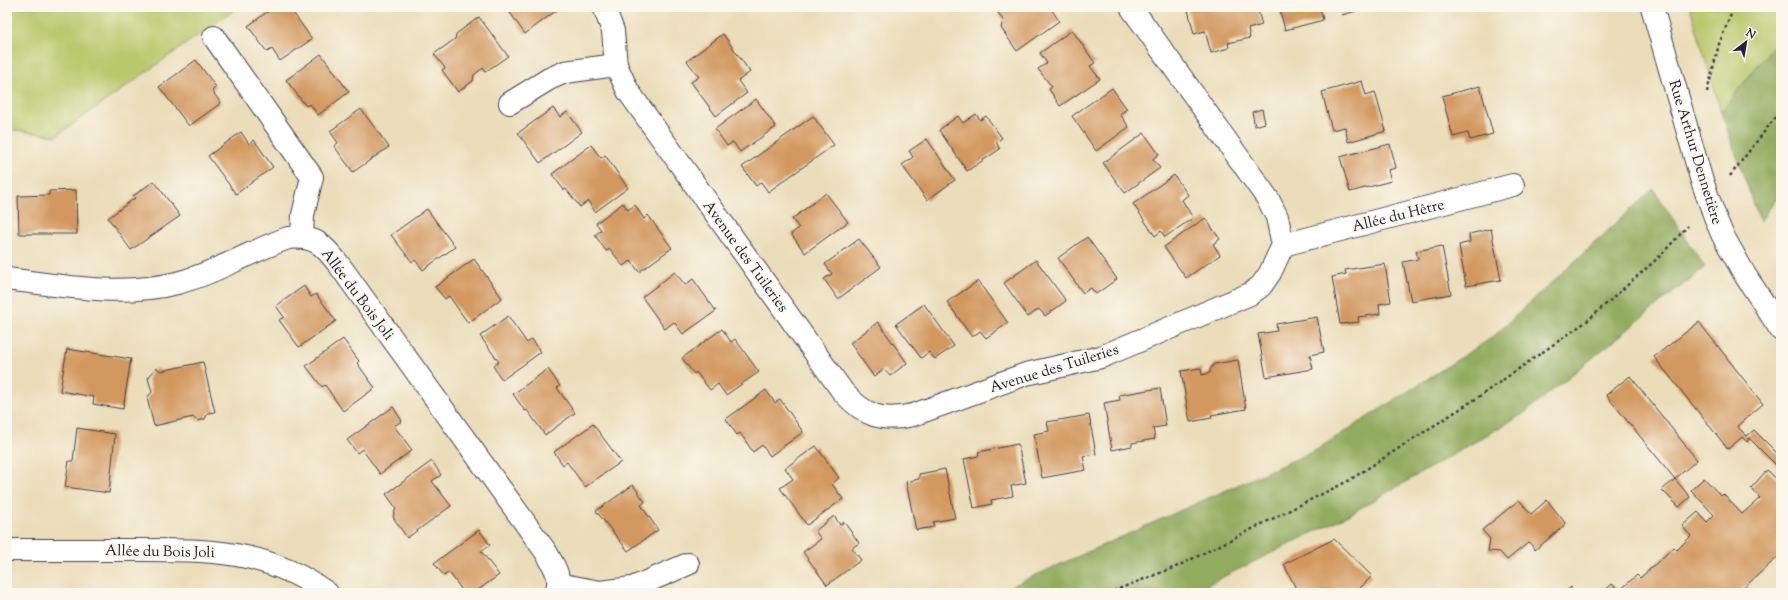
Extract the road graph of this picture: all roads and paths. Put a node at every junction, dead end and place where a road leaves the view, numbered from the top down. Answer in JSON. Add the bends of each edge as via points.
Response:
{"nodes":[{"id":1,"x":604,"y":7,"type":"edge"},
{"id":2,"x":1131,"y":7,"type":"edge"},
{"id":3,"x":1652,"y":7,"type":"edge"},
{"id":4,"x":1734,"y":7,"type":"edge"},
{"id":5,"x":214,"y":38,"type":"dead end"},
{"id":6,"x":616,"y":65,"type":"junction"},
{"id":7,"x":510,"y":103,"type":"dead end"},
{"id":8,"x":1781,"y":110,"type":"edge"},
{"id":9,"x":1685,"y":121,"type":"junction"},
{"id":10,"x":1513,"y":186,"type":"dead end"},
{"id":11,"x":1710,"y":201,"type":"junction"},
{"id":12,"x":302,"y":236,"type":"junction"},
{"id":13,"x":1283,"y":245,"type":"junction"},
{"id":14,"x":7,"y":279,"type":"edge"},
{"id":15,"x":1781,"y":330,"type":"edge"},
{"id":16,"x":7,"y":550,"type":"edge"},
{"id":17,"x":688,"y":564,"type":"dead end"},
{"id":18,"x":556,"y":588,"type":"edge"},
{"id":19,"x":1119,"y":589,"type":"junction"},
{"id":20,"x":327,"y":593,"type":"edge"},
{"id":21,"x":1108,"y":593,"type":"edge"},
{"id":22,"x":1120,"y":593,"type":"edge"}],
"edges":[{"from":1,"to":6,"type":"street","name":"Avenue des Tuileries","via":[[613,31]]},
{"from":2,"to":13,"type":"street","via":[[1268,199],[1277,217]]},
{"from":3,"to":9,"type":"street","name":"Rue Arthur Dennetière"},
{"from":4,"to":9,"type":"path","via":[[1719,44],[1705,99]]},
{"from":5,"to":12,"type":"street","via":[[312,177],[302,215]]},
{"from":6,"to":7,"type":"street","via":[[565,72]]},
{"from":6,"to":13,"type":"street","name":"Avenue des Tuileries","via":[[628,91],[843,392],[864,412],[879,417],[896,419],[913,415],[1026,374],[1100,356],[1235,302],[1261,286]]},
{"from":8,"to":11,"type":"path"},
{"from":9,"to":11,"type":"street","name":"Rue Arthur Dennetière"},
{"from":10,"to":13,"type":"street","name":"Allée du Hêtre"},
{"from":11,"to":15,"type":"street","name":"Rue Arthur Dennetière","via":[[1722,234],[1733,254]]},
{"from":11,"to":19,"type":"path","via":[[1659,257],[1587,321],[1477,398],[1348,481],[1178,566]]},
{"from":12,"to":14,"type":"street","via":[[269,245],[179,282],[149,288],[114,290]]},
{"from":12,"to":18,"type":"street","name":"Allée du Bois Joli","via":[[327,248],[340,266],[546,552],[558,576]]},
{"from":16,"to":20,"type":"street","name":"Allée du Bois Joli","via":[[226,552],[252,557],[284,568]]},
{"from":17,"to":18,"type":"street","via":[[632,588],[600,592]]},
{"from":19,"to":21,"type":"path"},
{"from":19,"to":22,"type":"path"}]}
